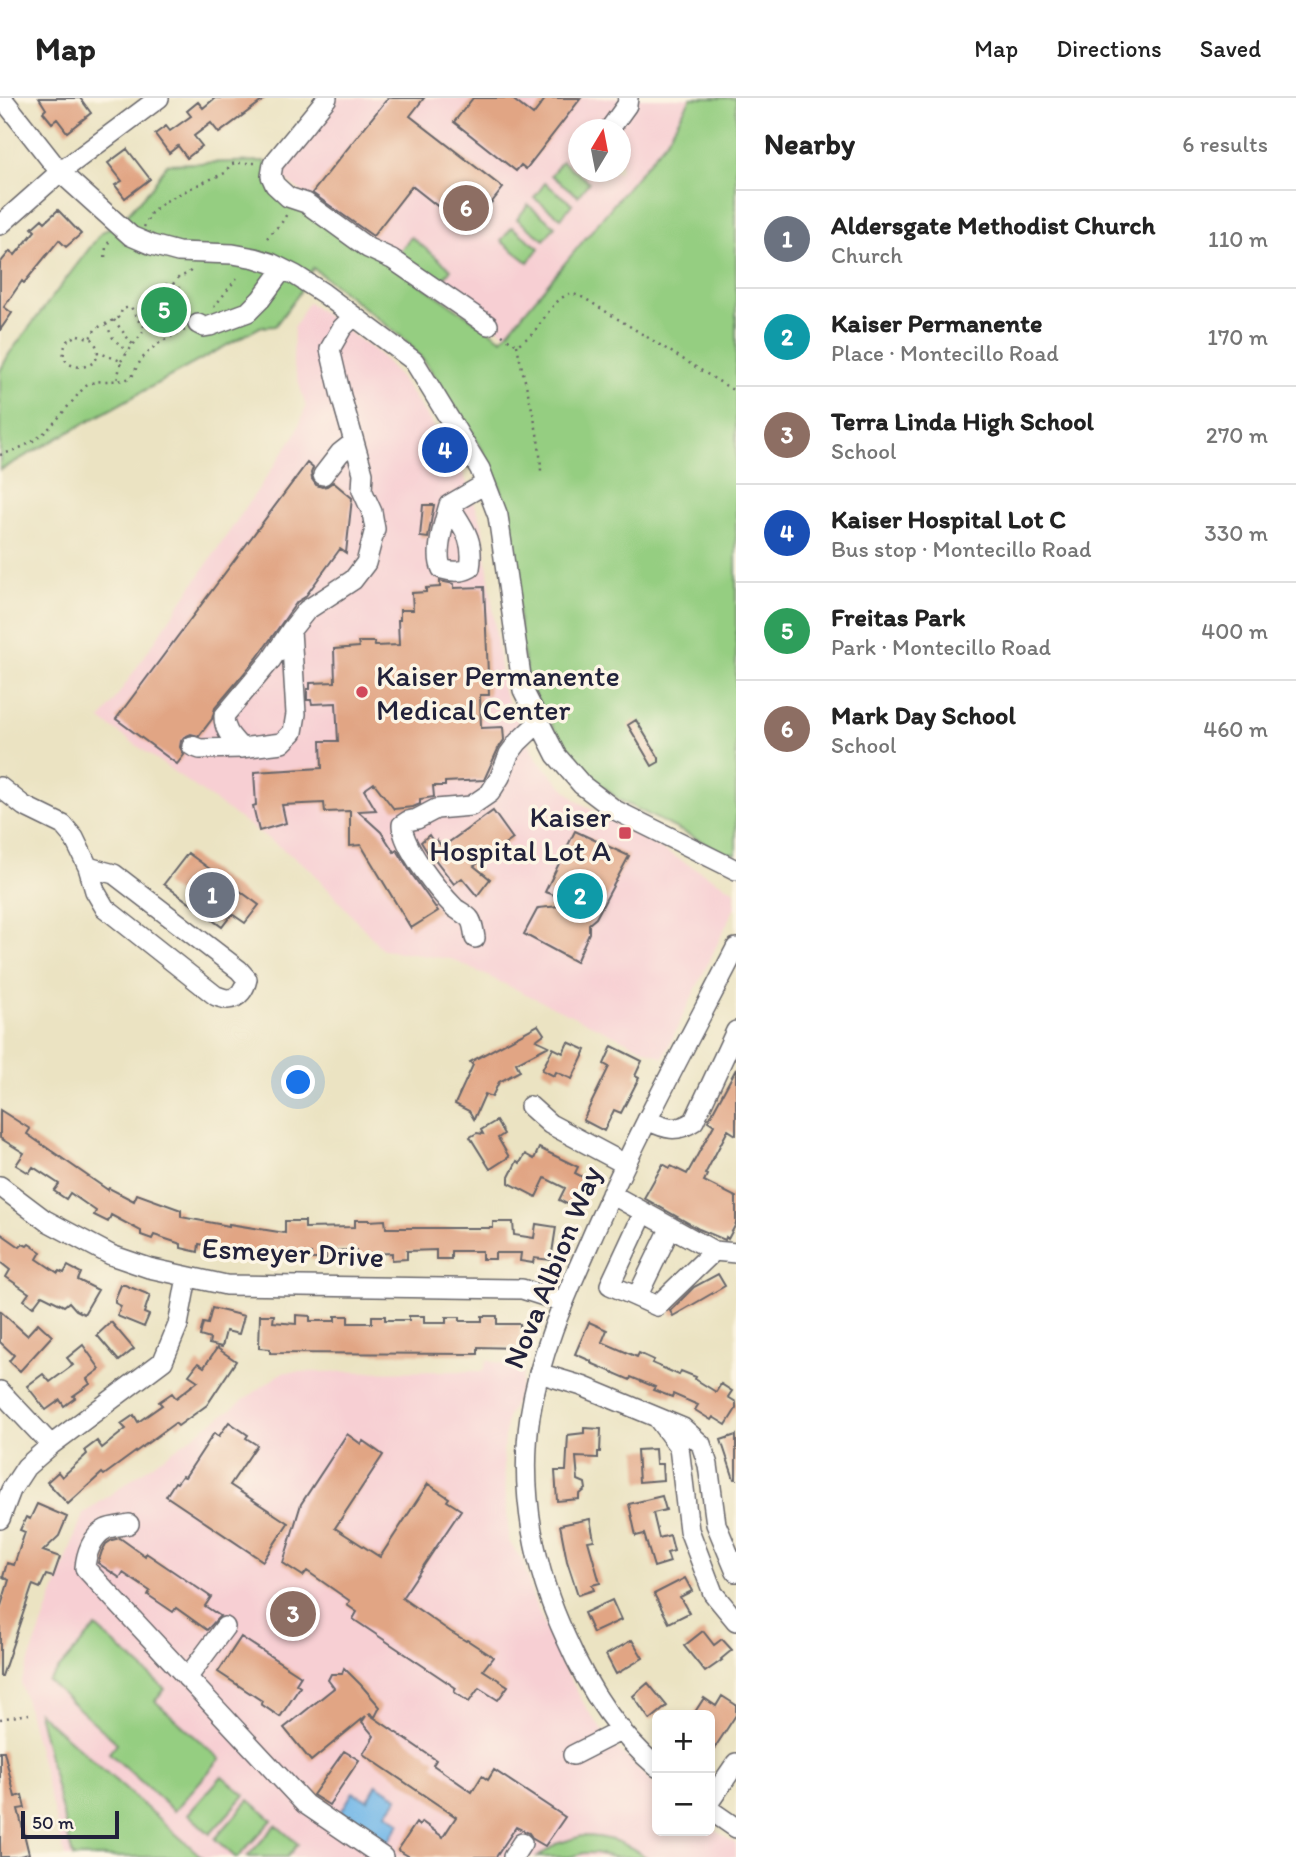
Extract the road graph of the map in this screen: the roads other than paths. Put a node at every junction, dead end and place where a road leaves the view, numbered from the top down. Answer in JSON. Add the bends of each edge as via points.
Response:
{"nodes":[{"id":1,"x":2,"y":98,"type":"edge"},
{"id":2,"x":159,"y":98,"type":"edge"},
{"id":3,"x":327,"y":98,"type":"edge"},
{"id":4,"x":628,"y":98,"type":"edge"},
{"id":5,"x":617,"y":119,"type":"edge"},
{"id":6,"x":60,"y":172,"type":"junction"},
{"id":7,"x":0,"y":225,"type":"edge"},
{"id":8,"x":283,"y":269,"type":"junction"},
{"id":9,"x":354,"y":316,"type":"junction"},
{"id":10,"x":192,"y":325,"type":"road end"},
{"id":11,"x":488,"y":325,"type":"road end"},
{"id":12,"x":354,"y":442,"type":"junction"},
{"id":13,"x":323,"y":475,"type":"dead end"},
{"id":14,"x":485,"y":484,"type":"junction"},
{"id":15,"x":449,"y":505,"type":"dead end"},
{"id":16,"x":291,"y":630,"type":"junction"},
{"id":17,"x":539,"y":722,"type":"junction"},
{"id":18,"x":191,"y":746,"type":"dead end"},
{"id":19,"x":241,"y":748,"type":"junction"},
{"id":20,"x":0,"y":787,"type":"edge"},
{"id":21,"x":88,"y":867,"type":"junction"},
{"id":22,"x":736,"y":870,"type":"edge"},
{"id":23,"x":475,"y":938,"type":"dead end"},
{"id":24,"x":736,"y":947,"type":"edge"},
{"id":25,"x":736,"y":1031,"type":"edge"},
{"id":26,"x":530,"y":1106,"type":"dead end"},
{"id":27,"x":647,"y":1120,"type":"junction"},
{"id":28,"x":625,"y":1164,"type":"junction"},
{"id":29,"x":0,"y":1186,"type":"edge"},
{"id":30,"x":611,"y":1194,"type":"junction"},
{"id":31,"x":644,"y":1212,"type":"junction"},
{"id":32,"x":671,"y":1227,"type":"junction"},
{"id":33,"x":714,"y":1251,"type":"junction"},
{"id":34,"x":736,"y":1253,"type":"edge"},
{"id":35,"x":187,"y":1277,"type":"junction"},
{"id":36,"x":637,"y":1297,"type":"junction"},
{"id":37,"x":563,"y":1302,"type":"junction"},
{"id":38,"x":539,"y":1373,"type":"junction"},
{"id":39,"x":0,"y":1391,"type":"edge"},
{"id":40,"x":657,"y":1418,"type":"junction"},
{"id":41,"x":51,"y":1445,"type":"junction"},
{"id":42,"x":0,"y":1518,"type":"edge"},
{"id":43,"x":128,"y":1524,"type":"dead end"},
{"id":44,"x":736,"y":1573,"type":"edge"},
{"id":45,"x":736,"y":1621,"type":"edge"},
{"id":46,"x":225,"y":1627,"type":"dead end"},
{"id":47,"x":187,"y":1678,"type":"junction"},
{"id":48,"x":622,"y":1730,"type":"junction"},
{"id":49,"x":573,"y":1755,"type":"dead end"},
{"id":50,"x":652,"y":1762,"type":"edge"},
{"id":51,"x":736,"y":1763,"type":"edge"},
{"id":52,"x":715,"y":1794,"type":"edge"},
{"id":53,"x":715,"y":1813,"type":"edge"},
{"id":54,"x":736,"y":1828,"type":"edge"},
{"id":55,"x":383,"y":1857,"type":"edge"}],
"edges":[{"from":1,"to":6,"type":"street"},
{"from":2,"to":6,"type":"street"},
{"from":3,"to":11,"type":"street","via":[[272,167],[275,185]]},
{"from":4,"to":5,"type":"street"},
{"from":6,"to":7,"type":"street"},
{"from":6,"to":8,"type":"street","via":[[137,239],[178,252],[255,258]]},
{"from":8,"to":9,"type":"street"},
{"from":8,"to":10,"type":"street","via":[[248,312],[210,326]]},
{"from":9,"to":12,"type":"street","via":[[330,349]]},
{"from":9,"to":14,"type":"street","via":[[414,361]]},
{"from":12,"to":13,"type":"street"},
{"from":12,"to":16,"type":"street","via":[[363,473],[362,490],[375,528],[366,563],[353,580],[307,610]]},
{"from":14,"to":15,"type":"street"},
{"from":14,"to":17,"type":"street","via":[[498,516],[523,690]]},
{"from":16,"to":19,"type":"street","via":[[224,716],[224,726]]},
{"from":16,"to":19,"type":"street","via":[[293,732],[282,743]]},
{"from":17,"to":22,"type":"street","via":[[556,755],[582,785],[615,810]]},
{"from":17,"to":23,"type":"street","via":[[509,754],[490,793],[471,806],[436,809],[402,825],[402,834],[427,875],[470,919]]},
{"from":18,"to":19,"type":"street"},
{"from":20,"to":21,"type":"street","via":[[24,806],[62,825]]},
{"from":21,"to":21,"type":"street","via":[[105,908],[216,996],[228,999],[245,988],[247,979],[239,970],[114,874]]},
{"from":24,"to":27,"type":"street","name":"Nova Albion Way"},
{"from":25,"to":27,"type":"street","via":[[694,1121],[665,1129]]},
{"from":26,"to":28,"type":"street","via":[[550,1124]]},
{"from":27,"to":28,"type":"street","name":"Nova Albion Way"},
{"from":28,"to":30,"type":"street","name":"Nova Albion Way"},
{"from":29,"to":35,"type":"street","name":"Esmeyer Drive","via":[[45,1220],[111,1255]]},
{"from":30,"to":31,"type":"street"},
{"from":30,"to":37,"type":"street","name":"Nova Albion Way"},
{"from":31,"to":32,"type":"street"},
{"from":31,"to":36,"type":"street","via":[[610,1285]]},
{"from":32,"to":33,"type":"street"},
{"from":32,"to":36,"type":"street"},
{"from":33,"to":34,"type":"street"},
{"from":33,"to":36,"type":"street","via":[[657,1306]]},
{"from":35,"to":37,"type":"street","name":"Esmeyer Drive","via":[[226,1285],[522,1289]]},
{"from":35,"to":41,"type":"street","via":[[178,1325],[163,1361]]},
{"from":37,"to":38,"type":"street","name":"Nova Albion Way"},
{"from":38,"to":40,"type":"street"},
{"from":38,"to":48,"type":"street","name":"Nova Albion Way","via":[[527,1451],[534,1541],[551,1605],[573,1655]]},
{"from":39,"to":41,"type":"street"},
{"from":40,"to":44,"type":"street","via":[[683,1428],[701,1444],[716,1524]]},
{"from":40,"to":45,"type":"street","via":[[679,1447],[689,1530],[698,1555],[713,1593]]},
{"from":41,"to":42,"type":"street","via":[[18,1478]]},
{"from":43,"to":47,"type":"street","via":[[98,1535],[86,1553],[85,1568]]},
{"from":46,"to":47,"type":"street"},
{"from":47,"to":55,"type":"street","via":[[305,1804]]},
{"from":48,"to":49,"type":"street"},
{"from":48,"to":50,"type":"street","name":"Nova Albion Way"},
{"from":51,"to":52,"type":"street"},
{"from":53,"to":54,"type":"street"}]}
